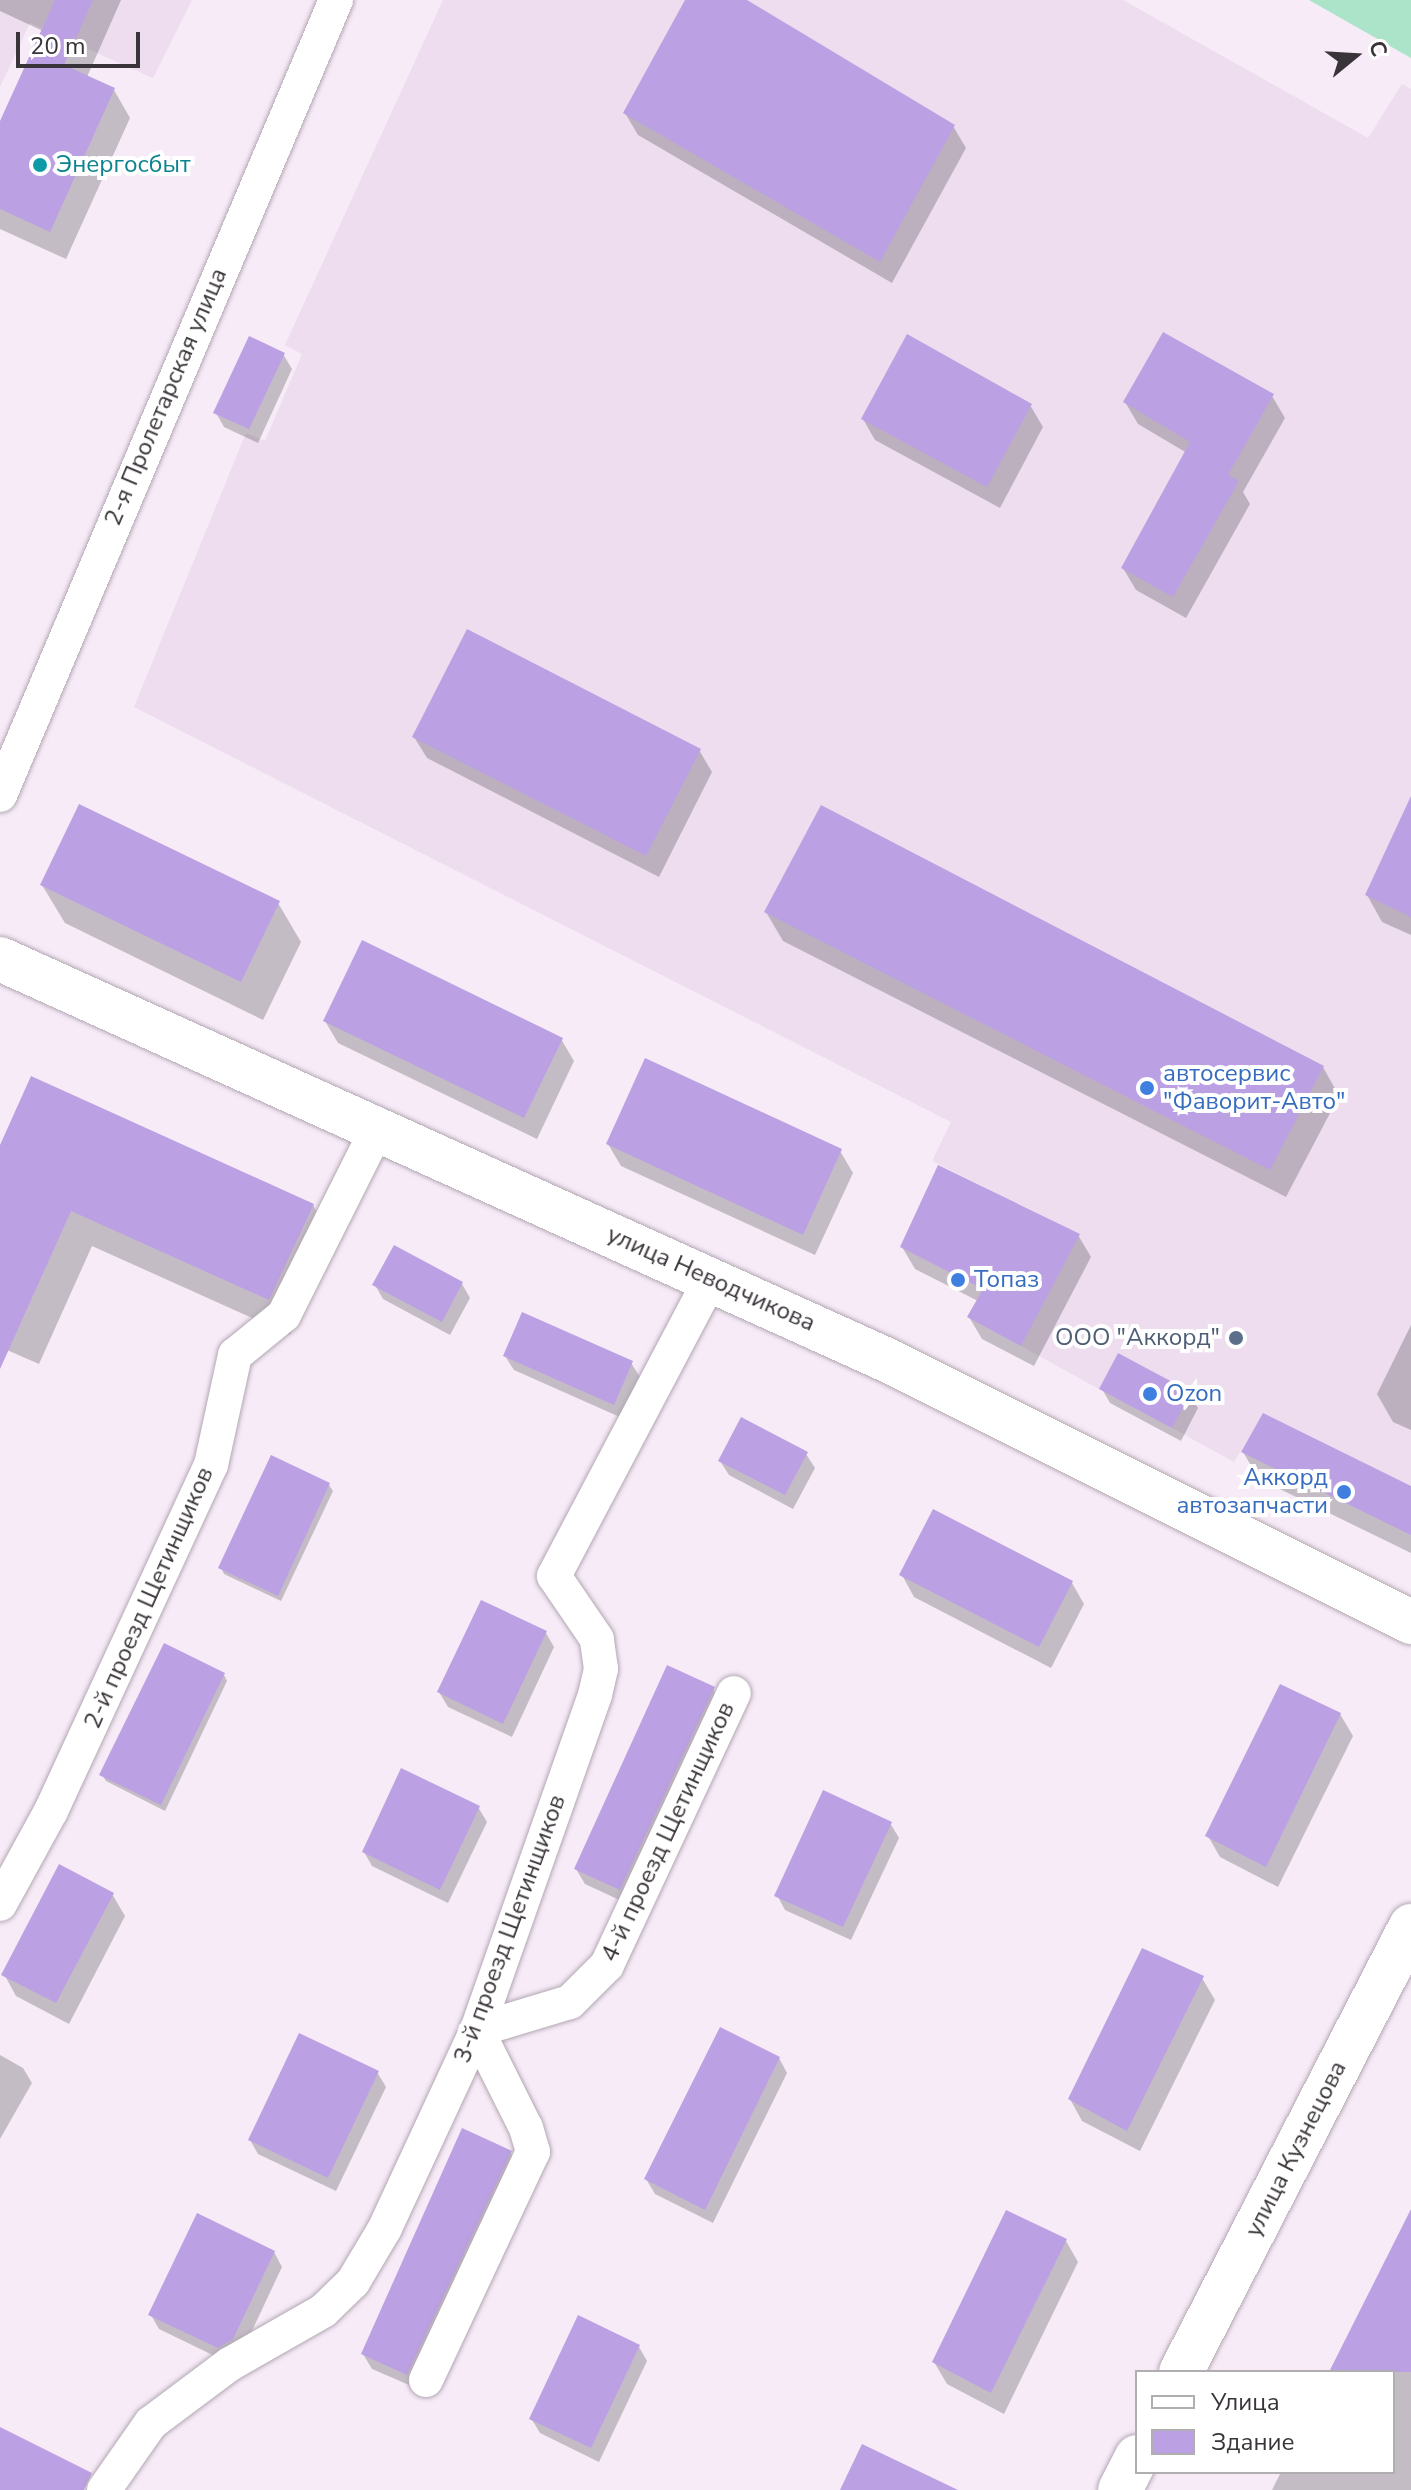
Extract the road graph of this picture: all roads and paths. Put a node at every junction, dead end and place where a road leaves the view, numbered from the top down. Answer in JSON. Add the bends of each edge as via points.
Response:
{"nodes":[{"id":1,"x":336,"y":0,"type":"edge"},
{"id":2,"x":0,"y":795,"type":"edge"},
{"id":3,"x":0,"y":959,"type":"edge"},
{"id":4,"x":378,"y":1127,"type":"junction"},
{"id":5,"x":710,"y":1280,"type":"junction"},
{"id":6,"x":1411,"y":1622,"type":"edge"},
{"id":7,"x":734,"y":1693,"type":"dead end"},
{"id":8,"x":0,"y":1904,"type":"edge"},
{"id":9,"x":1411,"y":1926,"type":"edge"},
{"id":10,"x":477,"y":2030,"type":"junction"},
{"id":11,"x":1182,"y":2370,"type":"edge"},
{"id":12,"x":426,"y":2380,"type":"dead end"},
{"id":13,"x":1135,"y":2461,"type":"edge"},
{"id":14,"x":104,"y":2490,"type":"edge"},
{"id":15,"x":1120,"y":2490,"type":"edge"}],
"edges":[{"from":1,"to":2,"type":"street","name":"2-я Пролетарская улица"},
{"from":3,"to":4,"type":"main road","name":"улица Неводчикова"},
{"from":4,"to":5,"type":"main road","name":"улица Неводчикова"},
{"from":4,"to":8,"type":"street","name":"2-й проезд Щетинщиков","via":[[284,1315],[235,1355],[211,1465],[51,1811]]},
{"from":5,"to":6,"type":"main road","name":"улица Неводчикова","via":[[889,1361]]},
{"from":5,"to":10,"type":"street","name":"3-й проезд Щетинщиков","via":[[554,1576],[597,1639],[601,1669]]},
{"from":7,"to":10,"type":"street","name":"4-й проезд Щетинщиков","via":[[607,1965],[570,2002]]},
{"from":9,"to":11,"type":"main road","name":"улица Кузнецова"},
{"from":10,"to":12,"type":"street","via":[[533,2152]]},
{"from":10,"to":14,"type":"street","name":"3-й проезд Щетинщиков","via":[[385,2228],[353,2282],[323,2311],[230,2364],[151,2423]]},
{"from":13,"to":15,"type":"main road"}]}
